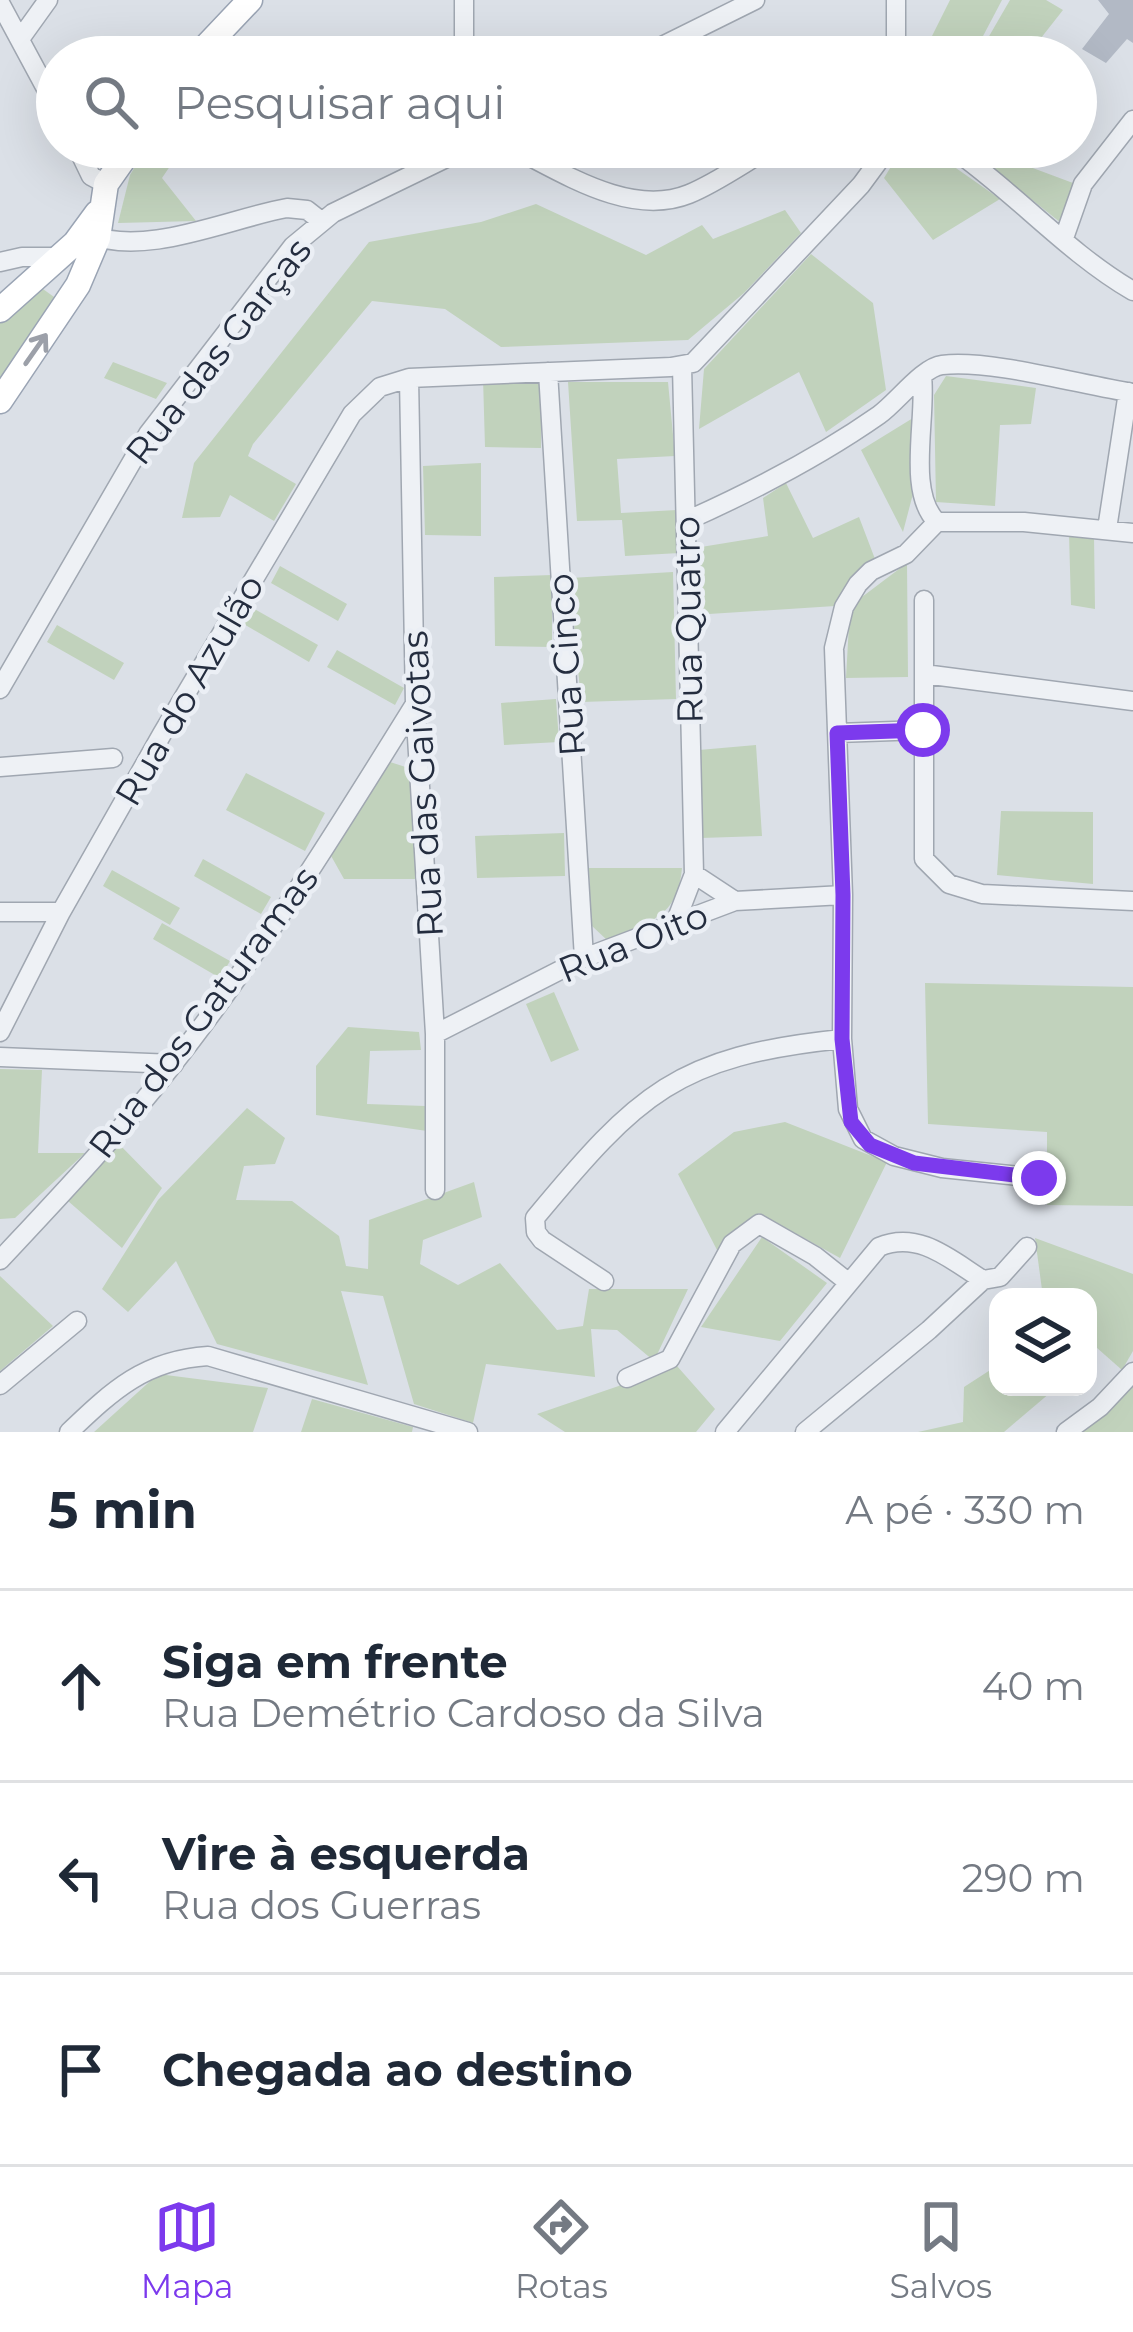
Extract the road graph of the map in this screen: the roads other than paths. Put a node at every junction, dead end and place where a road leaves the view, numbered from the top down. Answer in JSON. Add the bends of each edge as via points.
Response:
{"nodes":[{"id":1,"x":48,"y":0,"type":"edge"},
{"id":2,"x":250,"y":0,"type":"edge"},
{"id":3,"x":464,"y":0,"type":"edge"},
{"id":4,"x":755,"y":0,"type":"edge"},
{"id":5,"x":896,"y":0,"type":"edge"},
{"id":6,"x":0,"y":3,"type":"edge"},
{"id":7,"x":216,"y":36,"type":"edge"},
{"id":8,"x":464,"y":36,"type":"edge"},
{"id":9,"x":682,"y":36,"type":"edge"},
{"id":10,"x":896,"y":36,"type":"edge"},
{"id":11,"x":20,"y":39,"type":"junction"},
{"id":12,"x":36,"y":69,"type":"edge"},
{"id":13,"x":1130,"y":130,"type":"edge"},
{"id":14,"x":87,"y":168,"type":"edge"},
{"id":15,"x":120,"y":168,"type":"edge"},
{"id":16,"x":427,"y":168,"type":"edge"},
{"id":17,"x":556,"y":168,"type":"edge"},
{"id":18,"x":735,"y":168,"type":"edge"},
{"id":19,"x":874,"y":168,"type":"edge"},
{"id":20,"x":976,"y":168,"type":"edge"},
{"id":21,"x":1097,"y":168,"type":"edge"},
{"id":22,"x":1097,"y":168,"type":"edge"},
{"id":23,"x":104,"y":195,"type":"junction"},
{"id":24,"x":321,"y":221,"type":"junction"},
{"id":25,"x":91,"y":235,"type":"junction"},
{"id":26,"x":1064,"y":238,"type":"junction"},
{"id":27,"x":0,"y":262,"type":"edge"},
{"id":28,"x":46,"y":266,"type":"junction"},
{"id":29,"x":1133,"y":291,"type":"edge"},
{"id":30,"x":71,"y":298,"type":"junction"},
{"id":31,"x":0,"y":310,"type":"edge"},
{"id":32,"x":682,"y":366,"type":"junction"},
{"id":33,"x":548,"y":372,"type":"junction"},
{"id":34,"x":922,"y":376,"type":"junction"},
{"id":35,"x":409,"y":378,"type":"junction"},
{"id":36,"x":1131,"y":392,"type":"edge"},
{"id":37,"x":0,"y":401,"type":"edge"},
{"id":38,"x":686,"y":521,"type":"junction"},
{"id":39,"x":937,"y":522,"type":"junction"},
{"id":40,"x":1107,"y":530,"type":"junction"},
{"id":41,"x":1133,"y":533,"type":"edge"},
{"id":42,"x":924,"y":600,"type":"dead end"},
{"id":43,"x":924,"y":674,"type":"junction"},
{"id":44,"x":0,"y":689,"type":"edge"},
{"id":45,"x":1133,"y":701,"type":"edge"},
{"id":46,"x":415,"y":704,"type":"junction"},
{"id":47,"x":923,"y":730,"type":"junction"},
{"id":48,"x":837,"y":733,"type":"junction"},
{"id":49,"x":387,"y":749,"type":"junction"},
{"id":50,"x":113,"y":758,"type":"dead end"},
{"id":51,"x":420,"y":759,"type":"junction"},
{"id":52,"x":0,"y":767,"type":"edge"},
{"id":53,"x":694,"y":874,"type":"junction"},
{"id":54,"x":843,"y":895,"type":"junction"},
{"id":55,"x":736,"y":901,"type":"junction"},
{"id":56,"x":1133,"y":901,"type":"edge"},
{"id":57,"x":0,"y":912,"type":"edge"},
{"id":58,"x":61,"y":912,"type":"junction"},
{"id":59,"x":676,"y":922,"type":"junction"},
{"id":60,"x":584,"y":958,"type":"junction"},
{"id":61,"x":0,"y":1032,"type":"edge"},
{"id":62,"x":435,"y":1034,"type":"junction"},
{"id":63,"x":842,"y":1039,"type":"junction"},
{"id":64,"x":0,"y":1057,"type":"edge"},
{"id":65,"x":174,"y":1064,"type":"junction"},
{"id":66,"x":1039,"y":1178,"type":"dead end"},
{"id":67,"x":435,"y":1190,"type":"dead end"},
{"id":68,"x":0,"y":1235,"type":"edge"},
{"id":69,"x":23,"y":1236,"type":"junction"},
{"id":70,"x":1027,"y":1247,"type":"dead end"},
{"id":71,"x":0,"y":1260,"type":"edge"},
{"id":72,"x":983,"y":1280,"type":"junction"},
{"id":73,"x":604,"y":1281,"type":"dead end"},
{"id":74,"x":849,"y":1282,"type":"junction"},
{"id":75,"x":77,"y":1322,"type":"dead end"},
{"id":76,"x":1133,"y":1372,"type":"edge"},
{"id":77,"x":627,"y":1378,"type":"dead end"},
{"id":78,"x":0,"y":1385,"type":"edge"},
{"id":79,"x":69,"y":1432,"type":"edge"},
{"id":80,"x":468,"y":1432,"type":"edge"},
{"id":81,"x":725,"y":1432,"type":"edge"},
{"id":82,"x":805,"y":1432,"type":"edge"},
{"id":83,"x":1066,"y":1432,"type":"edge"}],
"edges":[{"from":1,"to":11,"type":"street"},
{"from":2,"to":7,"type":"main road"},
{"from":3,"to":8,"type":"street"},
{"from":4,"to":9,"type":"street"},
{"from":5,"to":10,"type":"street"},
{"from":6,"to":11,"type":"street"},
{"from":11,"to":12,"type":"street"},
{"from":13,"to":22,"type":"street"},
{"from":14,"to":23,"type":"street"},
{"from":15,"to":23,"type":"main road"},
{"from":16,"to":24,"type":"street","name":"Rua das Garças"},
{"from":17,"to":18,"type":"street","via":[[606,191],[657,200],[687,195]]},
{"from":19,"to":32,"type":"street"},
{"from":20,"to":26,"type":"street"},
{"from":21,"to":26,"type":"street"},
{"from":23,"to":25,"type":"main road"},
{"from":24,"to":25,"type":"street","via":[[287,208],[166,238]]},
{"from":24,"to":44,"type":"street","name":"Rua das Garças","via":[[293,245],[148,434]]},
{"from":25,"to":28,"type":"main road"},
{"from":25,"to":30,"type":"main road"},
{"from":26,"to":29,"type":"street"},
{"from":27,"to":28,"type":"street","via":[[22,257]]},
{"from":28,"to":30,"type":"street"},
{"from":28,"to":31,"type":"main road"},
{"from":37,"to":30,"type":"main road","one_way":true},
{"from":32,"to":33,"type":"street"},
{"from":32,"to":38,"type":"street","name":"Rua Quatro"},
{"from":33,"to":35,"type":"street"},
{"from":33,"to":60,"type":"street","name":"Rua Cinco"},
{"from":34,"to":36,"type":"street","via":[[958,364]]},
{"from":34,"to":38,"type":"street","via":[[870,421],[794,468]]},
{"from":34,"to":39,"type":"street","via":[[922,491],[924,510]]},
{"from":35,"to":46,"type":"street","name":"Rua das Gaivotas"},
{"from":35,"to":58,"type":"street","name":"Rua do Azulão","via":[[380,387],[352,414]]},
{"from":36,"to":40,"type":"street"},
{"from":38,"to":53,"type":"street","name":"Rua Quatro"},
{"from":39,"to":40,"type":"street"},
{"from":39,"to":48,"type":"street","via":[[906,554],[871,571],[844,607],[834,648]]},
{"from":40,"to":41,"type":"street"},
{"from":42,"to":43,"type":"street"},
{"from":43,"to":45,"type":"street"},
{"from":43,"to":47,"type":"street"},
{"from":46,"to":49,"type":"street","name":"Rua dos Gaturamas"},
{"from":46,"to":51,"type":"street","name":"Rua das Gaivotas"},
{"from":47,"to":48,"type":"street"},
{"from":47,"to":56,"type":"street","via":[[924,860],[949,884],[982,894]]},
{"from":48,"to":54,"type":"street"},
{"from":49,"to":51,"type":"street"},
{"from":49,"to":65,"type":"street","name":"Rua dos Gaturamas"},
{"from":50,"to":52,"type":"street"},
{"from":51,"to":62,"type":"street","name":"Rua das Gaivotas"},
{"from":53,"to":55,"type":"street"},
{"from":53,"to":59,"type":"street","name":"Rua Quatro"},
{"from":54,"to":55,"type":"street","name":"Rua Oito"},
{"from":54,"to":63,"type":"street"},
{"from":55,"to":59,"type":"street","name":"Rua Oito"},
{"from":57,"to":58,"type":"street"},
{"from":58,"to":61,"type":"street","name":"Rua do Azulão"},
{"from":59,"to":60,"type":"street","name":"Rua Oito"},
{"from":60,"to":62,"type":"street","name":"Rua Oito"},
{"from":62,"to":67,"type":"street","name":"Rua das Gaivotas"},
{"from":63,"to":66,"type":"street","via":[[848,1109],[870,1145],[928,1166]]},
{"from":63,"to":73,"type":"street","via":[[700,1068],[629,1112],[535,1217],[542,1240]]},
{"from":64,"to":65,"type":"street"},
{"from":65,"to":69,"type":"street","name":"Rua dos Gaturamas"},
{"from":68,"to":69,"type":"street"},
{"from":69,"to":71,"type":"street","name":"Rua dos Gaturamas"},
{"from":70,"to":72,"type":"street","via":[[1000,1276]]},
{"from":72,"to":74,"type":"street","via":[[933,1249],[898,1241],[879,1247]]},
{"from":72,"to":82,"type":"street"},
{"from":74,"to":77,"type":"street","via":[[759,1224],[732,1244],[670,1359]]},
{"from":74,"to":81,"type":"street"},
{"from":75,"to":78,"type":"street"},
{"from":76,"to":83,"type":"street"},
{"from":79,"to":80,"type":"street","via":[[147,1369],[208,1356]]}]}
